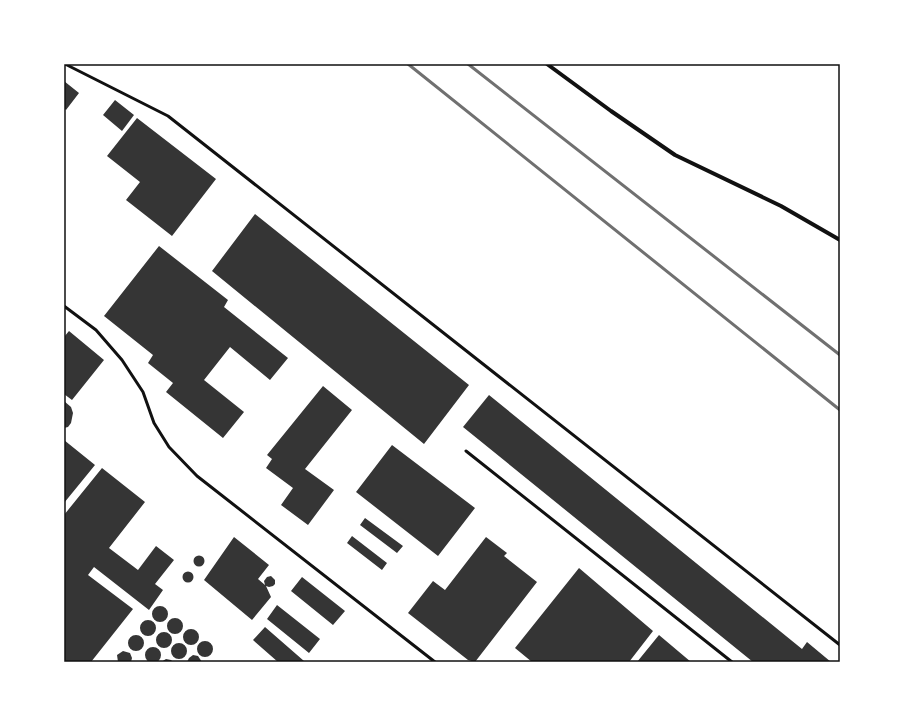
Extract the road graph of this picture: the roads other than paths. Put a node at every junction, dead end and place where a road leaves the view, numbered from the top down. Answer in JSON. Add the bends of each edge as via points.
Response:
{"nodes":[{"id":1,"x":65,"y":64,"type":"edge"},
{"id":2,"x":547,"y":64,"type":"edge"},
{"id":3,"x":840,"y":240,"type":"edge"},
{"id":4,"x":64,"y":306,"type":"edge"},
{"id":5,"x":466,"y":451,"type":"dead end"},
{"id":6,"x":840,"y":645,"type":"edge"},
{"id":7,"x":435,"y":662,"type":"edge"},
{"id":8,"x":732,"y":662,"type":"edge"}],
"edges":[{"from":1,"to":6,"type":"lane","via":[[168,116]]},
{"from":2,"to":3,"type":"street","via":[[675,155],[782,206]]},
{"from":4,"to":7,"type":"lane","via":[[96,330],[122,360],[143,392],[154,423],[169,447],[197,476]]},
{"from":5,"to":8,"type":"lane"}]}
